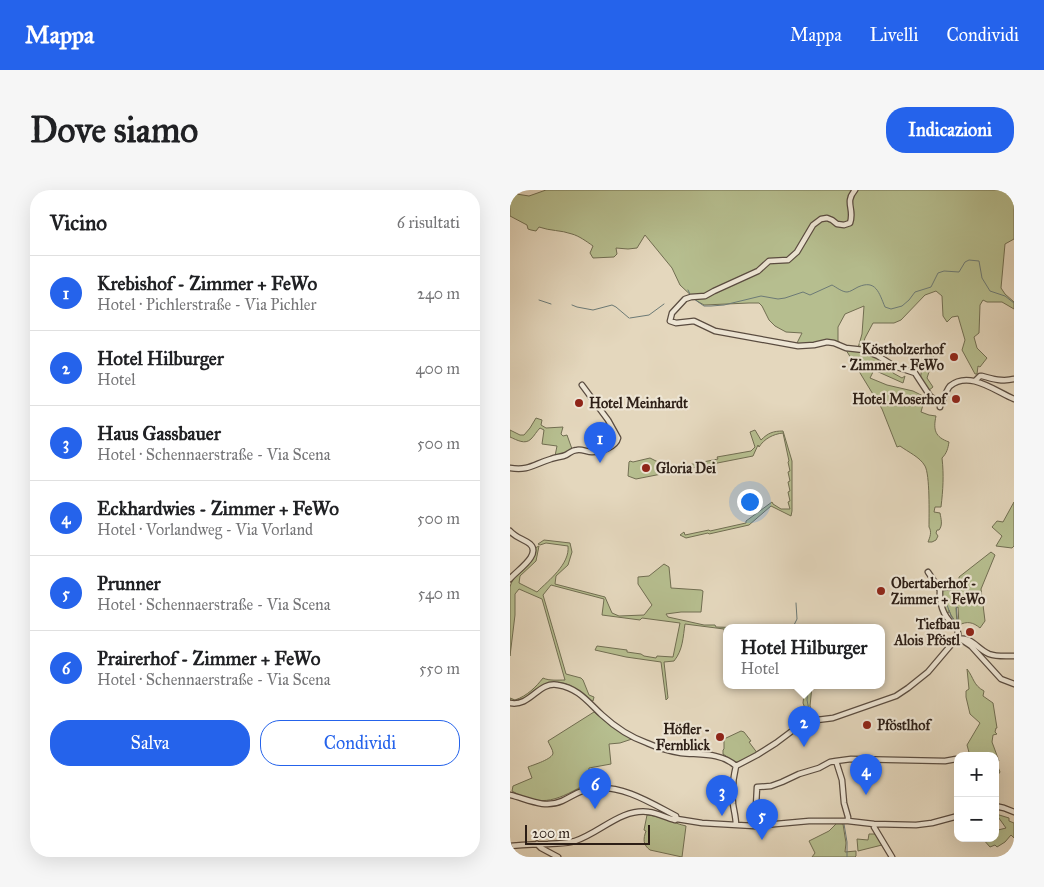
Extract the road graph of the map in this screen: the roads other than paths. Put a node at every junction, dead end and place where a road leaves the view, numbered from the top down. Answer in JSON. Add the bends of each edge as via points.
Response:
{"nodes":[{"id":1,"x":855,"y":190,"type":"edge"},
{"id":2,"x":1014,"y":379,"type":"edge"},
{"id":3,"x":976,"y":380,"type":"junction"},
{"id":4,"x":582,"y":385,"type":"dead end"},
{"id":5,"x":1014,"y":399,"type":"edge"},
{"id":6,"x":941,"y":401,"type":"junction"},
{"id":7,"x":940,"y":407,"type":"dead end"},
{"id":8,"x":510,"y":468,"type":"edge"},
{"id":9,"x":510,"y":531,"type":"edge"},
{"id":10,"x":928,"y":572,"type":"dead end"},
{"id":11,"x":510,"y":579,"type":"edge"},
{"id":12,"x":959,"y":638,"type":"junction"},
{"id":13,"x":1014,"y":656,"type":"edge"},
{"id":14,"x":1014,"y":684,"type":"edge"},
{"id":15,"x":510,"y":703,"type":"edge"},
{"id":16,"x":954,"y":759,"type":"edge"},
{"id":17,"x":836,"y":761,"type":"junction"},
{"id":18,"x":736,"y":766,"type":"junction"},
{"id":19,"x":510,"y":794,"type":"edge"},
{"id":20,"x":999,"y":807,"type":"edge"},
{"id":21,"x":1014,"y":812,"type":"edge"},
{"id":22,"x":954,"y":817,"type":"edge"},
{"id":23,"x":677,"y":819,"type":"junction"},
{"id":24,"x":848,"y":821,"type":"junction"},
{"id":25,"x":874,"y":824,"type":"junction"},
{"id":26,"x":736,"y":825,"type":"junction"},
{"id":27,"x":759,"y":826,"type":"junction"},
{"id":28,"x":537,"y":844,"type":"junction"},
{"id":29,"x":510,"y":846,"type":"edge"},
{"id":30,"x":558,"y":857,"type":"edge"},
{"id":31,"x":892,"y":857,"type":"edge"}],
"edges":[{"from":1,"to":6,"type":"street","via":[[849,202],[850,223],[840,225],[827,218],[821,219],[788,260],[769,261],[758,271],[705,296],[685,299],[672,313],[670,321],[694,322],[715,332],[798,346],[827,342],[864,350],[914,373],[930,396]]},
{"from":2,"to":3,"type":"street","via":[[996,380],[982,376]]},
{"from":3,"to":5,"type":"street"},
{"from":3,"to":6,"type":"street","via":[[950,386]]},
{"from":4,"to":8,"type":"street","via":[[608,420],[617,442],[595,452],[576,450],[530,468]]},
{"from":6,"to":7,"type":"street"},
{"from":9,"to":11,"type":"street","via":[[532,545],[534,550],[532,557]]},
{"from":10,"to":12,"type":"street","via":[[940,590],[939,598],[949,621],[958,628]]},
{"from":12,"to":13,"type":"street","via":[[971,640],[992,655]]},
{"from":12,"to":14,"type":"street","via":[[971,646],[1000,679]]},
{"from":12,"to":18,"type":"street","via":[[928,672],[896,696],[834,718],[809,721]]},
{"from":15,"to":18,"type":"street","via":[[524,702],[548,685],[568,687],[632,737],[663,749],[722,758]]},
{"from":16,"to":17,"type":"street"},
{"from":17,"to":24,"type":"street"},
{"from":17,"to":27,"type":"street","via":[[771,786],[758,787]]},
{"from":18,"to":26,"type":"street","via":[[733,801]]},
{"from":19,"to":23,"type":"street","via":[[532,802],[551,804],[589,788],[611,788],[648,801]]},
{"from":20,"to":21,"type":"street"},
{"from":22,"to":25,"type":"street","via":[[916,825]]},
{"from":23,"to":26,"type":"street"},
{"from":23,"to":28,"type":"street","via":[[649,812],[635,813],[619,818],[582,839],[562,844]]},
{"from":24,"to":25,"type":"street"},
{"from":24,"to":27,"type":"street","via":[[800,821]]},
{"from":25,"to":31,"type":"street"},
{"from":26,"to":27,"type":"street"},
{"from":28,"to":29,"type":"street"},
{"from":28,"to":30,"type":"street"}]}
